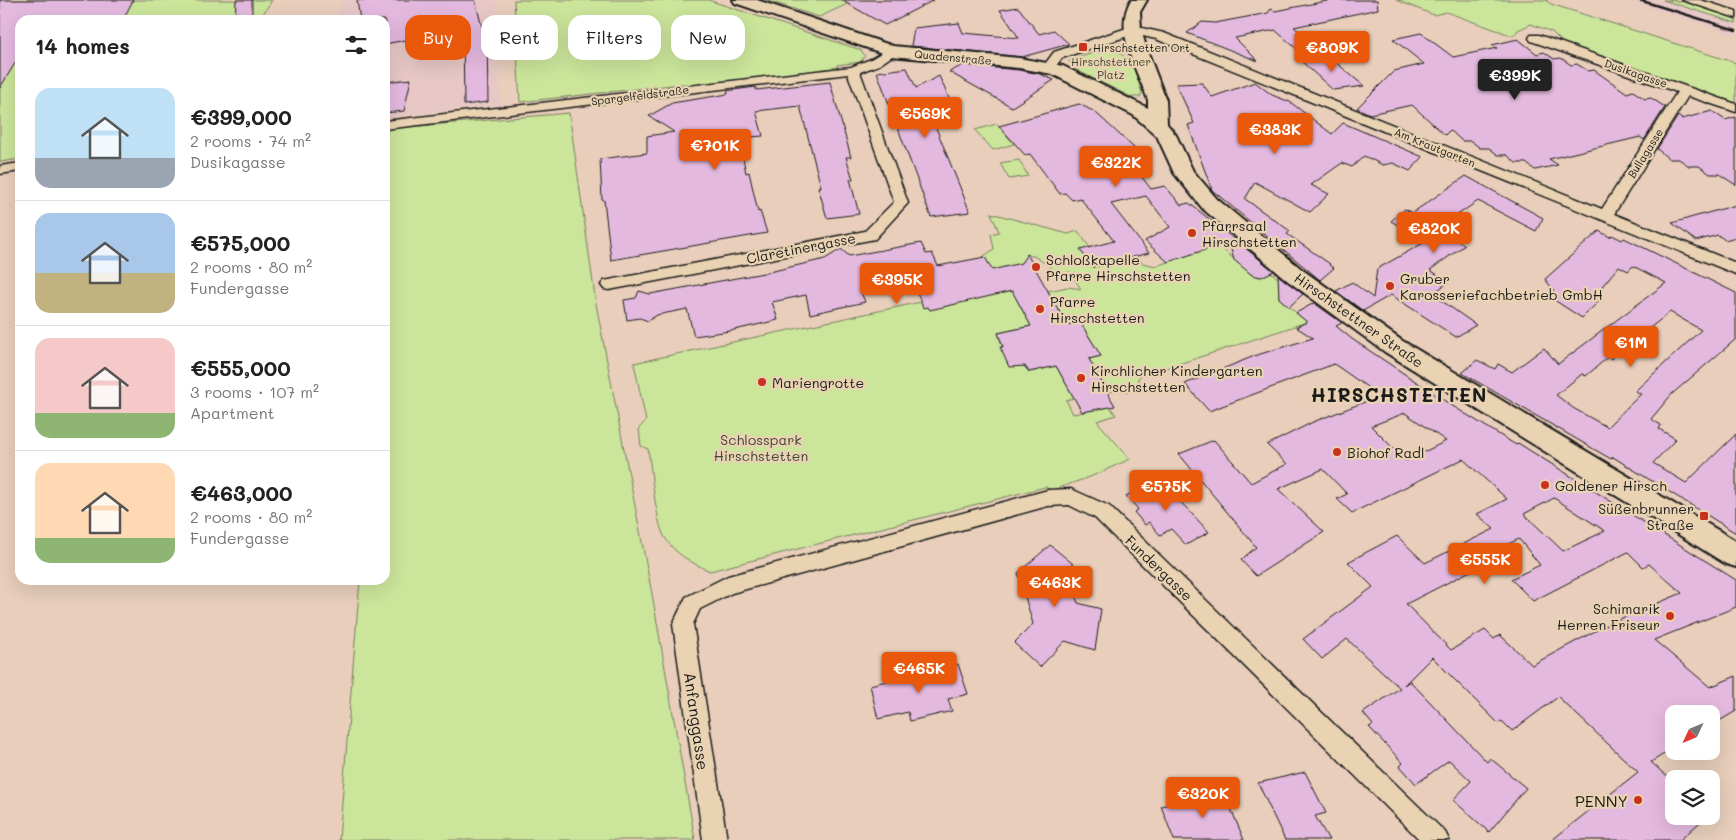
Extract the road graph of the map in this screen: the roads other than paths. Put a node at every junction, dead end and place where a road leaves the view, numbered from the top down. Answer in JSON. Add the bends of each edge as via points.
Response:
{"nodes":[{"id":1,"x":741,"y":0,"type":"edge"},
{"id":2,"x":1139,"y":0,"type":"edge"},
{"id":3,"x":1688,"y":0,"type":"edge"},
{"id":4,"x":1736,"y":15,"type":"edge"},
{"id":5,"x":1133,"y":30,"type":"junction"},
{"id":6,"x":1535,"y":38,"type":"dead end"},
{"id":7,"x":891,"y":52,"type":"junction"},
{"id":8,"x":1048,"y":68,"type":"junction"},
{"id":9,"x":853,"y":70,"type":"junction"},
{"id":10,"x":1685,"y":90,"type":"junction"},
{"id":11,"x":1736,"y":108,"type":"edge"},
{"id":12,"x":390,"y":124,"type":"edge"},
{"id":13,"x":1158,"y":125,"type":"junction"},
{"id":14,"x":15,"y":168,"type":"edge"},
{"id":15,"x":0,"y":170,"type":"edge"},
{"id":16,"x":1605,"y":216,"type":"junction"},
{"id":17,"x":1736,"y":269,"type":"edge"},
{"id":18,"x":609,"y":285,"type":"dead end"},
{"id":19,"x":1736,"y":555,"type":"edge"},
{"id":20,"x":693,"y":603,"type":"joint"},
{"id":21,"x":715,"y":840,"type":"edge"},
{"id":22,"x":1437,"y":840,"type":"edge"}],
"edges":[{"from":1,"to":7,"type":"main road","name":"Quadenstraße"},
{"from":2,"to":5,"type":"main road","name":"Hirschstettner Straße","via":[[1132,12]]},
{"from":3,"to":4,"type":"street"},
{"from":5,"to":8,"type":"street","via":[[1058,55]]},
{"from":5,"to":13,"type":"main road","name":"Hirschstettner Straße","via":[[1157,100]]},
{"from":5,"to":16,"type":"street","name":"Am Krautgarten","via":[[1160,36]]},
{"from":6,"to":10,"type":"street","name":"Dusikagasse"},
{"from":7,"to":8,"type":"main road","name":"Quadenstraße"},
{"from":7,"to":9,"type":"street","name":"Spargelfeldstraße"},
{"from":8,"to":13,"type":"main road","name":"Quadenstraße","via":[[1066,73],[1113,96]]},
{"from":9,"to":12,"type":"street","name":"Spargelfeldstraße"},
{"from":9,"to":18,"type":"street","name":"Claretinergasse","via":[[901,202],[870,235]]},
{"from":10,"to":11,"type":"street","name":"Dusikagasse"},
{"from":10,"to":16,"type":"street","name":"Bullagasse"},
{"from":13,"to":19,"type":"main road","name":"Hirschstettner Straße","via":[[1184,173],[1210,204],[1349,316],[1423,365]]},
{"from":14,"to":15,"type":"street"},
{"from":16,"to":17,"type":"street","name":"Am Krautgarten"},
{"from":20,"to":21,"type":"street","name":"Anfanggasse","via":[[683,624]]},
{"from":20,"to":22,"type":"street","name":"Fundergasse","via":[[728,585],[1048,498],[1071,497],[1102,512]]}]}
